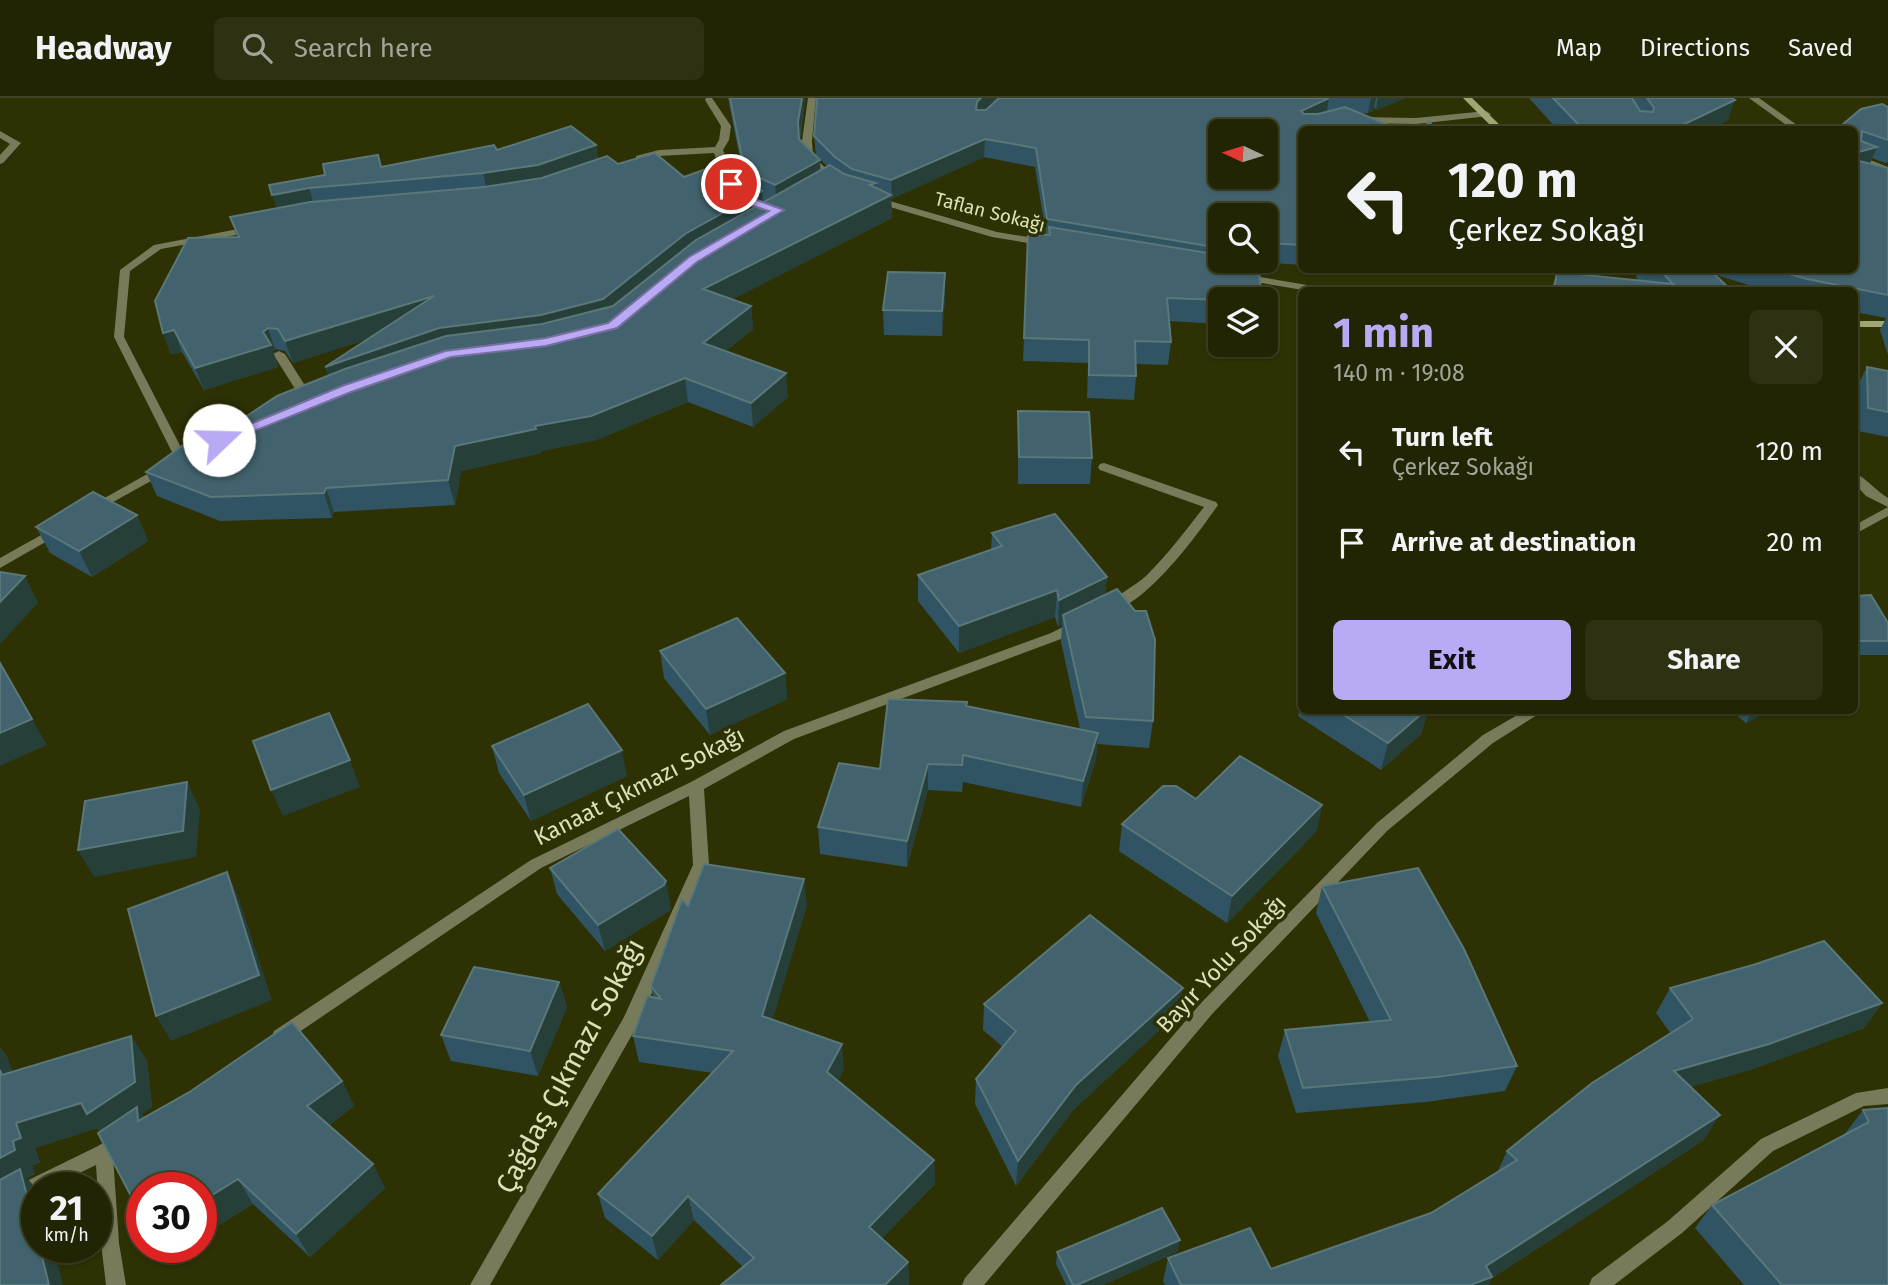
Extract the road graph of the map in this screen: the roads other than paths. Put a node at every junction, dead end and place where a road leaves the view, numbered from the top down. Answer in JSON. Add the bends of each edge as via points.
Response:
{"nodes":[{"id":1,"x":812,"y":98,"type":"edge"},
{"id":2,"x":1467,"y":98,"type":"edge"},
{"id":3,"x":1753,"y":98,"type":"edge"},
{"id":4,"x":709,"y":100,"type":"edge"},
{"id":5,"x":1486,"y":114,"type":"junction"},
{"id":6,"x":1344,"y":120,"type":"edge"},
{"id":7,"x":1498,"y":126,"type":"edge"},
{"id":8,"x":1794,"y":126,"type":"edge"},
{"id":9,"x":0,"y":134,"type":"edge"},
{"id":10,"x":718,"y":150,"type":"junction"},
{"id":11,"x":1858,"y":158,"type":"edge"},
{"id":12,"x":634,"y":160,"type":"edge"},
{"id":13,"x":0,"y":161,"type":"edge"},
{"id":14,"x":1888,"y":170,"type":"edge"},
{"id":15,"x":738,"y":192,"type":"edge"},
{"id":16,"x":849,"y":192,"type":"edge"},
{"id":17,"x":862,"y":196,"type":"edge"},
{"id":18,"x":264,"y":227,"type":"edge"},
{"id":19,"x":1060,"y":246,"type":"edge"},
{"id":20,"x":1228,"y":275,"type":"edge"},
{"id":21,"x":1301,"y":287,"type":"edge"},
{"id":22,"x":1858,"y":324,"type":"edge"},
{"id":23,"x":1888,"y":324,"type":"edge"},
{"id":24,"x":279,"y":354,"type":"edge"},
{"id":25,"x":1858,"y":383,"type":"edge"},
{"id":26,"x":1888,"y":388,"type":"edge"},
{"id":27,"x":322,"y":399,"type":"edge"},
{"id":28,"x":1104,"y":467,"type":"dead end"},
{"id":29,"x":1858,"y":480,"type":"edge"},
{"id":30,"x":1888,"y":503,"type":"edge"},
{"id":31,"x":1888,"y":512,"type":"edge"},
{"id":32,"x":82,"y":515,"type":"edge"},
{"id":33,"x":70,"y":522,"type":"edge"},
{"id":34,"x":1858,"y":528,"type":"edge"},
{"id":35,"x":0,"y":564,"type":"edge"},
{"id":36,"x":1531,"y":714,"type":"edge"},
{"id":37,"x":696,"y":786,"type":"junction"},
{"id":38,"x":272,"y":1041,"type":"edge"},
{"id":39,"x":1888,"y":1096,"type":"edge"},
{"id":40,"x":137,"y":1130,"type":"edge"},
{"id":41,"x":104,"y":1152,"type":"junction"},
{"id":42,"x":0,"y":1203,"type":"edge"},
{"id":43,"x":116,"y":1285,"type":"edge"},
{"id":44,"x":480,"y":1285,"type":"edge"},
{"id":45,"x":972,"y":1285,"type":"edge"},
{"id":46,"x":1599,"y":1285,"type":"edge"}],
"edges":[{"from":1,"to":16,"type":"street","via":[[808,157],[826,183]]},
{"from":2,"to":5,"type":"main road"},
{"from":3,"to":8,"type":"street"},
{"from":4,"to":10,"type":"street","via":[[726,126]]},
{"from":5,"to":6,"type":"street","via":[[1416,121]]},
{"from":5,"to":7,"type":"main road"},
{"from":9,"to":13,"type":"street","via":[[16,143]]},
{"from":10,"to":12,"type":"street","via":[[659,153]]},
{"from":10,"to":15,"type":"street"},
{"from":11,"to":14,"type":"street"},
{"from":17,"to":19,"type":"street","name":"Taflan Sokağı","via":[[996,235]]},
{"from":18,"to":32,"type":"street","via":[[158,247],[125,270],[119,337],[185,457]]},
{"from":20,"to":21,"type":"street"},
{"from":22,"to":23,"type":"main road"},
{"from":24,"to":27,"type":"street","via":[[305,407]]},
{"from":25,"to":26,"type":"street"},
{"from":28,"to":37,"type":"street","name":"Kanaat Çıkmazı Sokağı","via":[[1212,505],[1131,598],[1056,636],[789,735]]},
{"from":29,"to":30,"type":"street","via":[[1870,494]]},
{"from":31,"to":34,"type":"street"},
{"from":33,"to":35,"type":"street"},
{"from":36,"to":45,"type":"street","name":"Bayır Yolu Sokağı","via":[[1488,739],[1382,827],[1207,1008]]},
{"from":37,"to":38,"type":"street","name":"Kanaat Çıkmazı Sokağı","via":[[536,864]]},
{"from":37,"to":44,"type":"street","name":"Çağdaş Çıkmazı Sokağı","via":[[702,865],[631,1021]]},
{"from":39,"to":46,"type":"street","via":[[1862,1098],[1767,1145],[1675,1227]]},
{"from":40,"to":41,"type":"street"},
{"from":41,"to":42,"type":"street"},
{"from":41,"to":43,"type":"street"}]}
